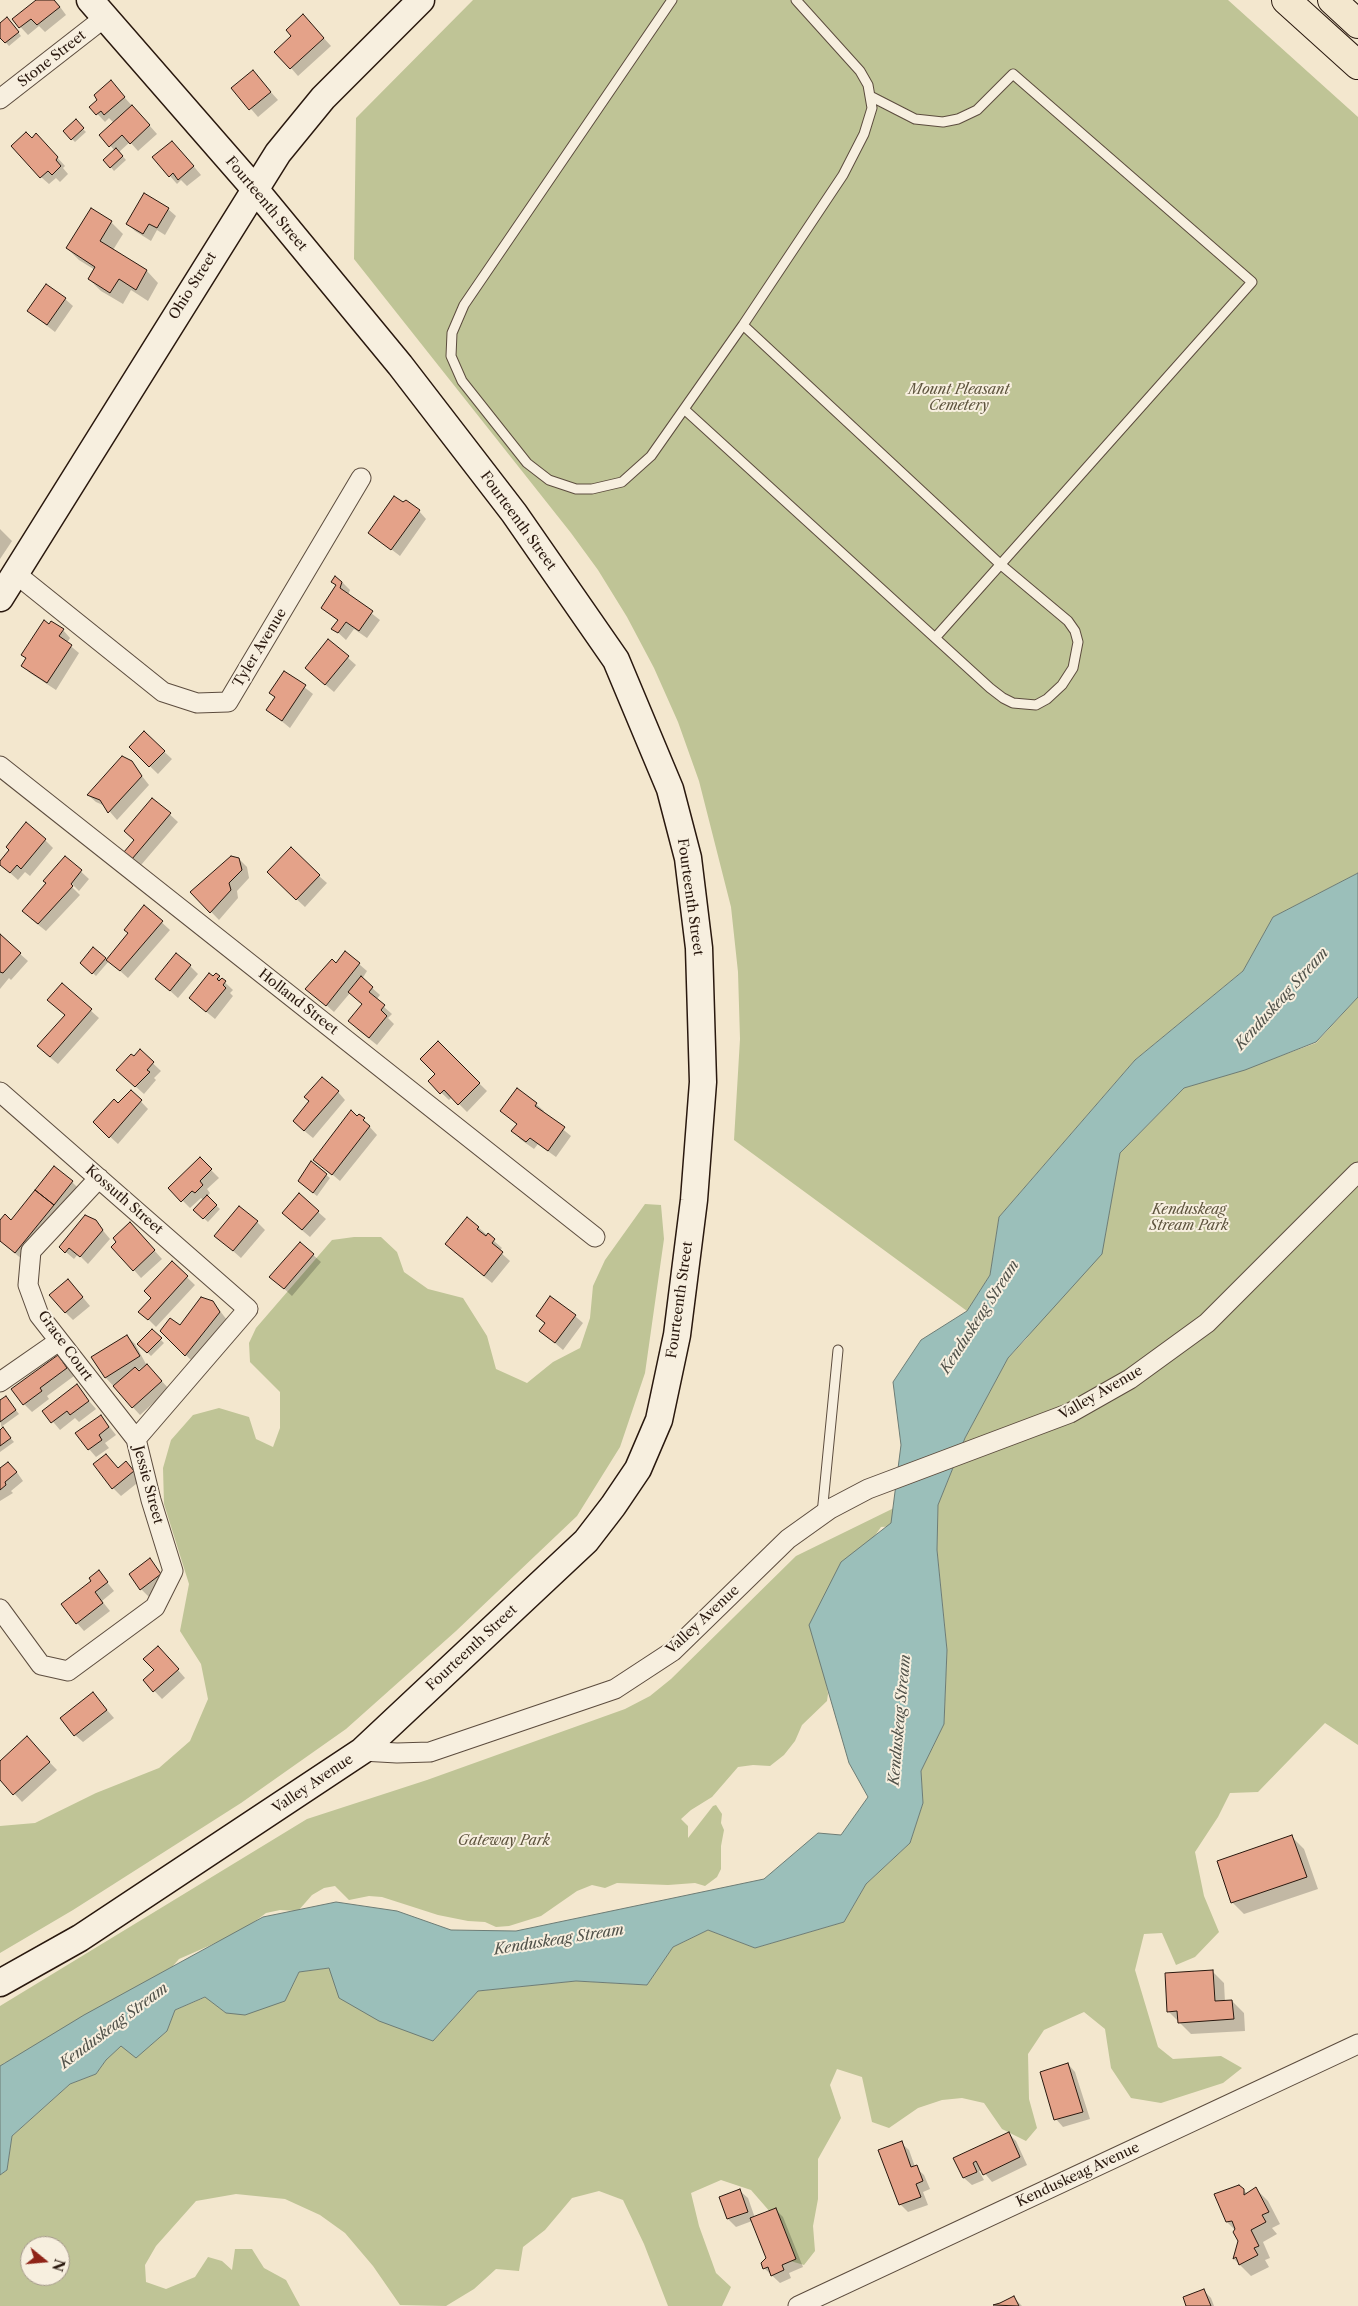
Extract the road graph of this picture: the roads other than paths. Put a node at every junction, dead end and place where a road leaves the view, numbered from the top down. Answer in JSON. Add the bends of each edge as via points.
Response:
{"nodes":[{"id":1,"x":421,"y":0,"type":"edge"},
{"id":2,"x":672,"y":0,"type":"edge"},
{"id":3,"x":796,"y":0,"type":"edge"},
{"id":4,"x":1286,"y":0,"type":"edge"},
{"id":5,"x":1332,"y":0,"type":"edge"},
{"id":6,"x":97,"y":9,"type":"edge"},
{"id":7,"x":1358,"y":24,"type":"edge"},
{"id":8,"x":1358,"y":65,"type":"edge"},
{"id":9,"x":872,"y":97,"type":"junction"},
{"id":10,"x":0,"y":99,"type":"edge"},
{"id":11,"x":254,"y":188,"type":"junction"},
{"id":12,"x":743,"y":325,"type":"junction"},
{"id":13,"x":684,"y":410,"type":"junction"},
{"id":14,"x":361,"y":478,"type":"dead end"},
{"id":15,"x":1000,"y":564,"type":"junction"},
{"id":16,"x":16,"y":574,"type":"junction"},
{"id":17,"x":0,"y":598,"type":"edge"},
{"id":18,"x":935,"y":638,"type":"junction"},
{"id":19,"x":0,"y":766,"type":"edge"},
{"id":20,"x":0,"y":1092,"type":"edge"},
{"id":21,"x":1358,"y":1172,"type":"edge"},
{"id":22,"x":99,"y":1178,"type":"junction"},
{"id":23,"x":595,"y":1237,"type":"dead end"},
{"id":24,"x":248,"y":1309,"type":"joint"},
{"id":25,"x":58,"y":1341,"type":"junction"},
{"id":26,"x":838,"y":1350,"type":"dead end"},
{"id":27,"x":0,"y":1382,"type":"edge"},
{"id":28,"x":136,"y":1439,"type":"junction"},
{"id":29,"x":822,"y":1515,"type":"junction"},
{"id":30,"x":0,"y":1609,"type":"edge"},
{"id":31,"x":362,"y":1750,"type":"junction"},
{"id":32,"x":0,"y":1983,"type":"edge"},
{"id":33,"x":1358,"y":2044,"type":"edge"},
{"id":34,"x":798,"y":2306,"type":"edge"}],
"edges":[{"from":1,"to":11,"type":"street","name":"Ohio Street","via":[[308,115]]},
{"from":2,"to":13,"type":"lane","via":[[464,305],[456,320],[450,345],[451,356],[462,381],[527,463],[561,485],[592,490],[622,482],[651,456]]},
{"from":3,"to":9,"type":"lane","via":[[860,71]]},
{"from":4,"to":8,"type":"highway"},
{"from":5,"to":7,"type":"highway"},
{"from":6,"to":10,"type":"street","name":"Stone Street"},
{"from":6,"to":11,"type":"street","name":"Fourteenth Street"},
{"from":9,"to":12,"type":"lane","via":[[870,120],[843,174]]},
{"from":9,"to":15,"type":"lane","via":[[916,119],[943,122],[977,110],[1013,74],[1252,282]]},
{"from":11,"to":16,"type":"street","name":"Ohio Street"},
{"from":11,"to":31,"type":"street","name":"Fourteenth Street","via":[[400,365],[514,512],[616,660],[670,789],[688,858],[699,948],[703,1082],[694,1200],[677,1335],[659,1420],[638,1469],[586,1540]]},
{"from":12,"to":13,"type":"lane"},
{"from":12,"to":15,"type":"lane"},
{"from":13,"to":18,"type":"lane"},
{"from":14,"to":16,"type":"street","name":"Tyler Avenue","via":[[228,702],[197,703],[163,692]]},
{"from":15,"to":18,"type":"lane"},
{"from":15,"to":18,"type":"lane","via":[[1068,621],[1076,632],[1077,655],[1062,685],[1036,705],[1013,703],[990,688]]},
{"from":16,"to":17,"type":"street","name":"Ohio Street"},
{"from":19,"to":23,"type":"street","name":"Holland Street"},
{"from":20,"to":22,"type":"street","name":"Kossuth Street"},
{"from":21,"to":29,"type":"street","name":"Valley Avenue","via":[[1206,1323],[1130,1379],[1070,1413],[868,1489]]},
{"from":22,"to":24,"type":"street","name":"Kossuth Street"},
{"from":22,"to":25,"type":"street","name":"Grace Court","via":[[30,1251],[28,1285],[39,1315]]},
{"from":24,"to":28,"type":"street","name":"Jessie Street"},
{"from":25,"to":27,"type":"street"},
{"from":25,"to":28,"type":"street","name":"Grace Court"},
{"from":26,"to":29,"type":"lane"},
{"from":28,"to":30,"type":"street","name":"Jessie Street","via":[[173,1571],[155,1607],[68,1671],[41,1665]]},
{"from":29,"to":31,"type":"street","name":"Valley Avenue","via":[[788,1539],[673,1651],[615,1689],[430,1752]]},
{"from":31,"to":32,"type":"street","name":"Valley Avenue","via":[[80,1938]]},
{"from":33,"to":34,"type":"street","name":"Kenduskeag Avenue"}]}
